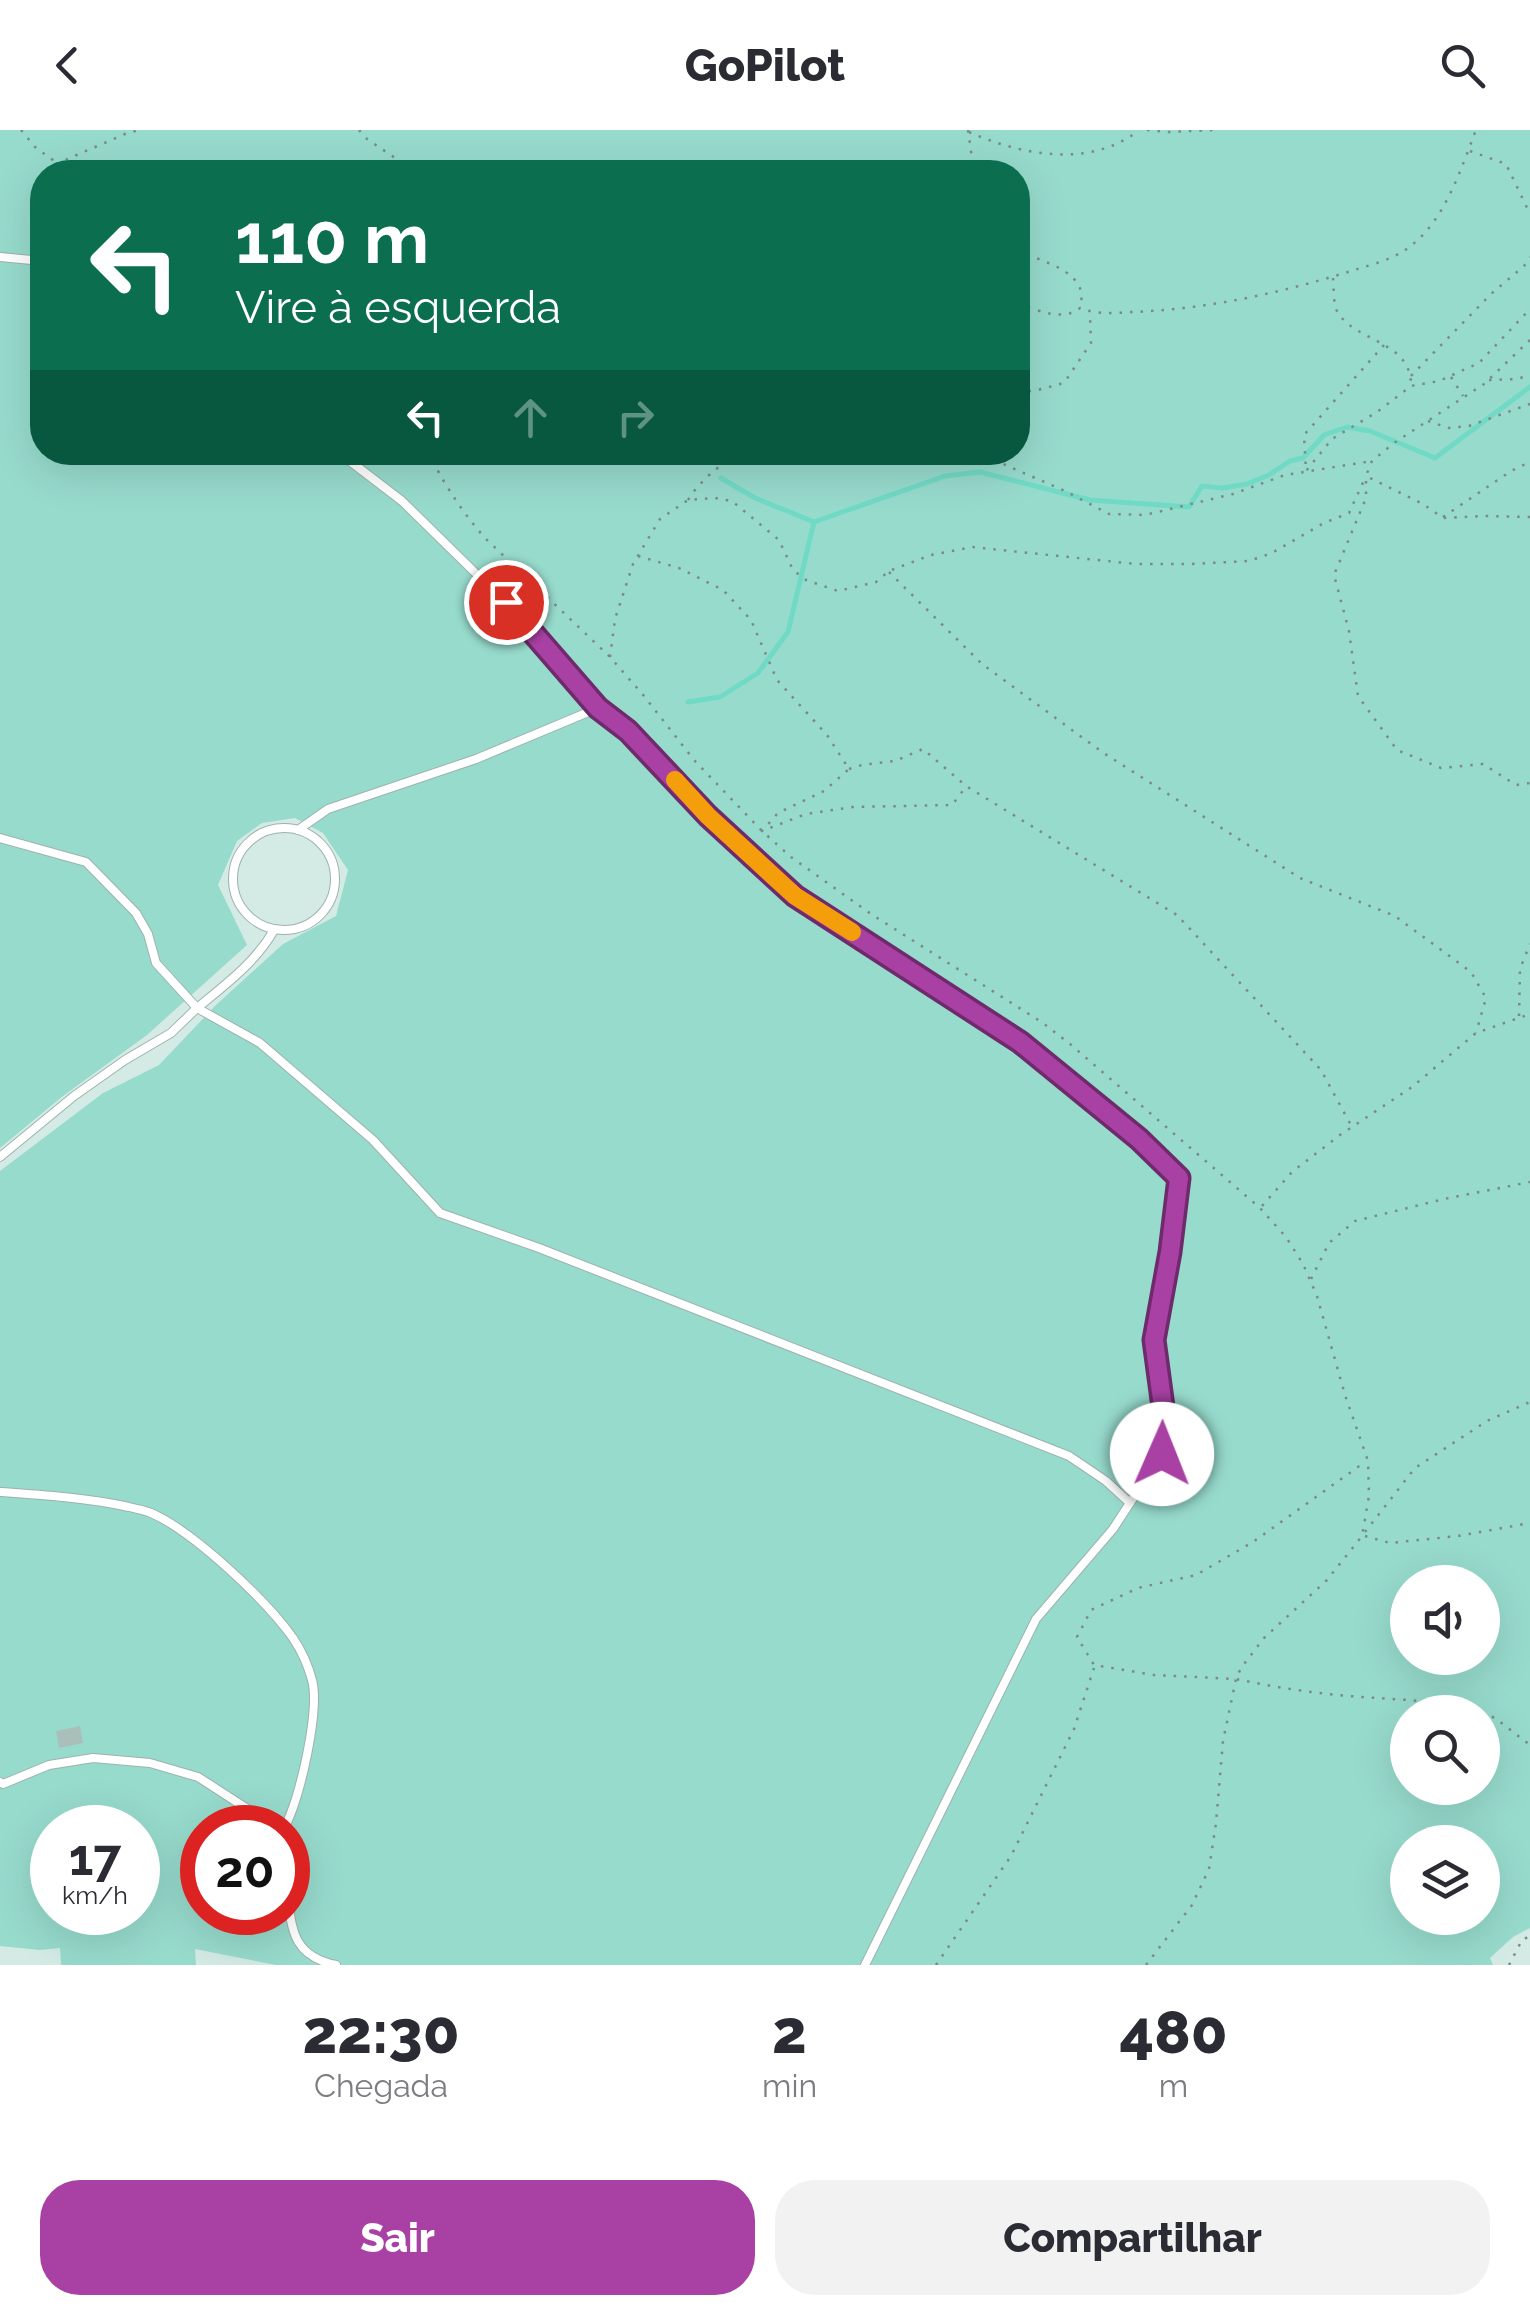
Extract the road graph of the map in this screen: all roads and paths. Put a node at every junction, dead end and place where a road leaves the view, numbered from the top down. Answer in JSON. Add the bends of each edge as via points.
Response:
{"nodes":[{"id":1,"x":22,"y":130,"type":"edge"},
{"id":2,"x":139,"y":130,"type":"edge"},
{"id":3,"x":360,"y":130,"type":"edge"},
{"id":4,"x":1139,"y":130,"type":"edge"},
{"id":5,"x":1147,"y":130,"type":"edge"},
{"id":6,"x":1214,"y":130,"type":"edge"},
{"id":7,"x":1476,"y":130,"type":"edge"},
{"id":8,"x":968,"y":131,"type":"edge"},
{"id":9,"x":1468,"y":150,"type":"junction"},
{"id":10,"x":51,"y":160,"type":"edge"},
{"id":11,"x":65,"y":160,"type":"edge"},
{"id":12,"x":398,"y":160,"type":"edge"},
{"id":13,"x":972,"y":160,"type":"edge"},
{"id":14,"x":1530,"y":214,"type":"edge"},
{"id":15,"x":1030,"y":254,"type":"edge"},
{"id":16,"x":0,"y":257,"type":"edge"},
{"id":17,"x":1530,"y":257,"type":"edge"},
{"id":18,"x":30,"y":261,"type":"edge"},
{"id":19,"x":1333,"y":276,"type":"junction"},
{"id":20,"x":1030,"y":307,"type":"edge"},
{"id":21,"x":1080,"y":308,"type":"junction"},
{"id":22,"x":1530,"y":309,"type":"edge"},
{"id":23,"x":1090,"y":312,"type":"junction"},
{"id":24,"x":1530,"y":340,"type":"edge"},
{"id":25,"x":1384,"y":345,"type":"junction"},
{"id":26,"x":1530,"y":375,"type":"edge"},
{"id":27,"x":1410,"y":376,"type":"junction"},
{"id":28,"x":1450,"y":376,"type":"junction"},
{"id":29,"x":1488,"y":380,"type":"junction"},
{"id":30,"x":1411,"y":386,"type":"junction"},
{"id":31,"x":1030,"y":391,"type":"edge"},
{"id":32,"x":1464,"y":397,"type":"junction"},
{"id":33,"x":1530,"y":404,"type":"edge"},
{"id":34,"x":1427,"y":421,"type":"junction"},
{"id":35,"x":1372,"y":461,"type":"junction"},
{"id":36,"x":1530,"y":462,"type":"edge"},
{"id":37,"x":354,"y":465,"type":"edge"},
{"id":38,"x":434,"y":465,"type":"edge"},
{"id":39,"x":723,"y":465,"type":"edge"},
{"id":40,"x":1006,"y":465,"type":"edge"},
{"id":41,"x":1306,"y":471,"type":"junction"},
{"id":42,"x":1366,"y":476,"type":"junction"},
{"id":43,"x":688,"y":500,"type":"junction"},
{"id":44,"x":1530,"y":517,"type":"edge"},
{"id":45,"x":1442,"y":518,"type":"junction"},
{"id":46,"x":638,"y":556,"type":"junction"},
{"id":47,"x":889,"y":572,"type":"junction"},
{"id":48,"x":610,"y":657,"type":"junction"},
{"id":49,"x":598,"y":708,"type":"junction"},
{"id":50,"x":850,"y":769,"type":"junction"},
{"id":51,"x":1530,"y":783,"type":"edge"},
{"id":52,"x":966,"y":786,"type":"junction"},
{"id":53,"x":298,"y":830,"type":"junction"},
{"id":54,"x":762,"y":831,"type":"junction"},
{"id":55,"x":0,"y":838,"type":"edge"},
{"id":56,"x":274,"y":930,"type":"junction"},
{"id":57,"x":1530,"y":944,"type":"edge"},
{"id":58,"x":198,"y":1008,"type":"junction"},
{"id":59,"x":1530,"y":1014,"type":"edge"},
{"id":60,"x":1519,"y":1018,"type":"junction"},
{"id":61,"x":1476,"y":1034,"type":"junction"},
{"id":62,"x":1352,"y":1127,"type":"junction"},
{"id":63,"x":0,"y":1157,"type":"edge"},
{"id":64,"x":1530,"y":1182,"type":"edge"},
{"id":65,"x":1260,"y":1208,"type":"junction"},
{"id":66,"x":1310,"y":1281,"type":"junction"},
{"id":67,"x":1530,"y":1402,"type":"edge"},
{"id":68,"x":1368,"y":1460,"type":"junction"},
{"id":69,"x":0,"y":1492,"type":"edge"},
{"id":70,"x":1130,"y":1503,"type":"junction"},
{"id":71,"x":1530,"y":1523,"type":"edge"},
{"id":72,"x":1362,"y":1536,"type":"junction"},
{"id":73,"x":1094,"y":1665,"type":"junction"},
{"id":74,"x":1236,"y":1679,"type":"junction"},
{"id":75,"x":1390,"y":1699,"type":"edge"},
{"id":76,"x":1500,"y":1722,"type":"edge"},
{"id":77,"x":1530,"y":1745,"type":"edge"},
{"id":78,"x":0,"y":1782,"type":"edge"},
{"id":79,"x":243,"y":1805,"type":"edge"},
{"id":80,"x":294,"y":1805,"type":"edge"},
{"id":81,"x":295,"y":1935,"type":"edge"},
{"id":82,"x":1528,"y":1937,"type":"edge"},
{"id":83,"x":1530,"y":1943,"type":"edge"},
{"id":84,"x":336,"y":1965,"type":"edge"},
{"id":85,"x":865,"y":1965,"type":"edge"},
{"id":86,"x":936,"y":1965,"type":"edge"},
{"id":87,"x":1146,"y":1965,"type":"edge"},
{"id":88,"x":1510,"y":1965,"type":"edge"}],
"edges":[{"from":1,"to":10,"type":"path"},
{"from":2,"to":11,"type":"path"},
{"from":3,"to":12,"type":"path"},
{"from":4,"to":8,"type":"path","via":[[1092,153],[1002,147]]},
{"from":5,"to":6,"type":"path"},
{"from":7,"to":9,"type":"path"},
{"from":8,"to":13,"type":"path"},
{"from":9,"to":14,"type":"path","via":[[1506,164]]},
{"from":9,"to":19,"type":"path","via":[[1445,204],[1407,250]]},
{"from":15,"to":21,"type":"path","via":[[1068,273],[1079,286]]},
{"from":16,"to":18,"type":"lane"},
{"from":17,"to":27,"type":"path"},
{"from":19,"to":23,"type":"path","via":[[1176,310]]},
{"from":19,"to":25,"type":"path","via":[[1336,310]]},
{"from":20,"to":21,"type":"path","via":[[1064,316]]},
{"from":21,"to":23,"type":"path"},
{"from":22,"to":28,"type":"path","via":[[1479,364]]},
{"from":23,"to":31,"type":"path","via":[[1090,343],[1064,383]]},
{"from":24,"to":29,"type":"path"},
{"from":25,"to":27,"type":"path"},
{"from":25,"to":41,"type":"path","via":[[1304,435]]},
{"from":26,"to":29,"type":"path"},
{"from":27,"to":30,"type":"path"},
{"from":28,"to":30,"type":"path"},
{"from":28,"to":32,"type":"path"},
{"from":29,"to":32,"type":"path"},
{"from":30,"to":41,"type":"path","via":[[1332,439]]},
{"from":32,"to":34,"type":"path"},
{"from":33,"to":34,"type":"path","via":[[1469,426]]},
{"from":34,"to":35,"type":"path"},
{"from":35,"to":41,"type":"path"},
{"from":35,"to":42,"type":"path"},
{"from":36,"to":45,"type":"path"},
{"from":37,"to":49,"type":"lane","via":[[506,602]]},
{"from":38,"to":48,"type":"path","via":[[468,518]]},
{"from":39,"to":43,"type":"path"},
{"from":40,"to":41,"type":"path","via":[[1110,514],[1144,515]]},
{"from":42,"to":45,"type":"path"},
{"from":42,"to":47,"type":"path","via":[[1348,513],[1249,561],[1136,564],[972,547]]},
{"from":42,"to":51,"type":"path","via":[[1366,498],[1334,576],[1358,696],[1397,750],[1441,768],[1483,764],[1516,785]]},
{"from":43,"to":46,"type":"path","via":[[660,519]]},
{"from":43,"to":47,"type":"path","via":[[732,501],[780,540],[793,570],[824,588],[876,582]]},
{"from":44,"to":45,"type":"path"},
{"from":46,"to":48,"type":"path","via":[[615,620]]},
{"from":46,"to":50,"type":"path","via":[[722,590],[751,620],[778,680]]},
{"from":47,"to":61,"type":"path","via":[[982,664],[1102,752],[1300,878],[1395,916],[1471,972],[1486,998]]},
{"from":48,"to":54,"type":"path"},
{"from":49,"to":53,"type":"lane","via":[[476,759],[328,809]]},
{"from":49,"to":70,"type":"lane","via":[[795,896],[1020,1042],[1179,1178],[1154,1340],[1165,1422],[1162,1454]]},
{"from":50,"to":52,"type":"path","via":[[923,749]]},
{"from":50,"to":54,"type":"path","via":[[778,813]]},
{"from":52,"to":54,"type":"path","via":[[952,805],[853,806]]},
{"from":52,"to":62,"type":"path","via":[[1178,915],[1321,1070]]},
{"from":53,"to":56,"type":"lane","via":[[327,850],[336,883],[332,900],[308,925]]},
{"from":53,"to":56,"type":"lane","via":[[266,831],[240,852],[234,868],[236,900],[258,924]]},
{"from":54,"to":65,"type":"path","via":[[871,914],[1043,1023]]},
{"from":55,"to":58,"type":"lane","via":[[86,862],[136,913],[156,962]]},
{"from":56,"to":58,"type":"lane","via":[[243,969]]},
{"from":57,"to":60,"type":"path","via":[[1520,969]]},
{"from":58,"to":63,"type":"lane"},
{"from":58,"to":70,"type":"lane","via":[[260,1043],[373,1140],[440,1213],[1069,1456]]},
{"from":59,"to":60,"type":"path"},
{"from":60,"to":61,"type":"path"},
{"from":61,"to":62,"type":"path"},
{"from":62,"to":65,"type":"path","via":[[1292,1172]]},
{"from":64,"to":66,"type":"path","via":[[1355,1221],[1330,1243]]},
{"from":65,"to":66,"type":"path","via":[[1286,1237]]},
{"from":66,"to":68,"type":"path"},
{"from":67,"to":72,"type":"path","via":[[1416,1468]]},
{"from":68,"to":72,"type":"path"},
{"from":68,"to":73,"type":"path","via":[[1196,1575],[1138,1588],[1091,1610],[1077,1637]]},
{"from":69,"to":80,"type":"lane","via":[[150,1512],[200,1543],[259,1600],[292,1638],[314,1685],[310,1742]]},
{"from":70,"to":85,"type":"lane","via":[[1036,1620]]},
{"from":71,"to":72,"type":"path","via":[[1390,1544]]},
{"from":72,"to":74,"type":"path","via":[[1328,1580],[1264,1638]]},
{"from":73,"to":74,"type":"path","via":[[1154,1676]]},
{"from":73,"to":86,"type":"path","via":[[1074,1729],[1011,1856]]},
{"from":74,"to":75,"type":"path"},
{"from":74,"to":87,"type":"path","via":[[1209,1869],[1192,1905]]},
{"from":76,"to":77,"type":"path"},
{"from":78,"to":79,"type":"lane","via":[[93,1758],[198,1777]]},
{"from":81,"to":84,"type":"lane","via":[[302,1950]]},
{"from":82,"to":83,"type":"path"},
{"from":82,"to":88,"type":"path"}]}
